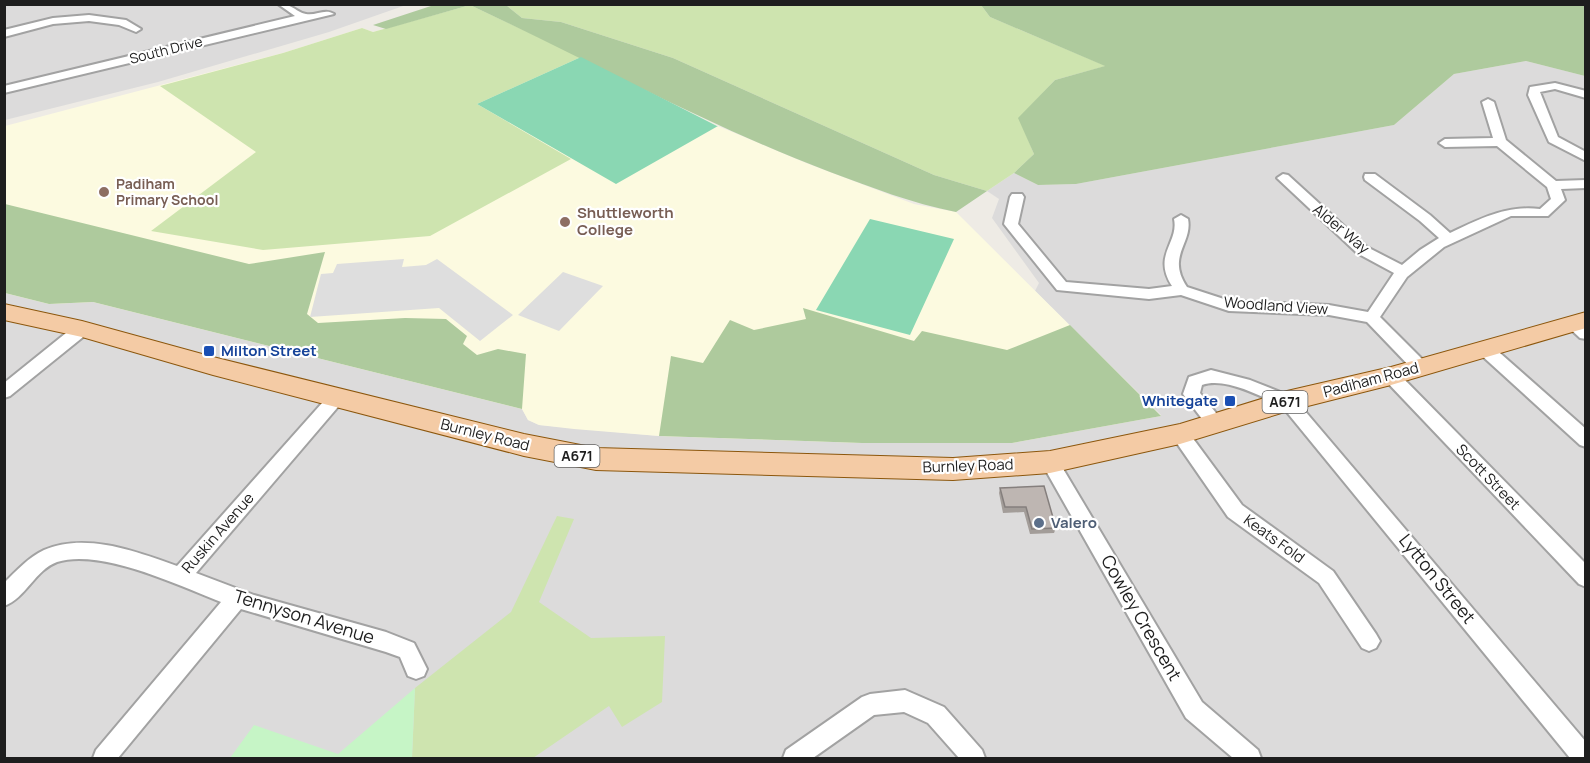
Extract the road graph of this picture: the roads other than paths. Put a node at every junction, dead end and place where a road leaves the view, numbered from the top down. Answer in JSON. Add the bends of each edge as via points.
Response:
{"nodes":[{"id":1,"x":283,"y":4,"type":"edge"},
{"id":2,"x":329,"y":14,"type":"dead end"},
{"id":3,"x":303,"y":16,"type":"junction"},
{"id":4,"x":136,"y":29,"type":"dead end"},
{"id":5,"x":4,"y":34,"type":"edge"},
{"id":6,"x":4,"y":83,"type":"edge"},
{"id":7,"x":19,"y":86,"type":"junction"},
{"id":8,"x":4,"y":90,"type":"edge"},
{"id":9,"x":1586,"y":95,"type":"edge"},
{"id":10,"x":1488,"y":102,"type":"dead end"},
{"id":11,"x":1444,"y":142,"type":"dead end"},
{"id":12,"x":1500,"y":142,"type":"junction"},
{"id":13,"x":1586,"y":157,"type":"edge"},
{"id":14,"x":1370,"y":177,"type":"dead end"},
{"id":15,"x":1283,"y":178,"type":"dead end"},
{"id":16,"x":1586,"y":184,"type":"edge"},
{"id":17,"x":1553,"y":185,"type":"junction"},
{"id":18,"x":1017,"y":196,"type":"dead end"},
{"id":19,"x":1181,"y":219,"type":"dead end"},
{"id":20,"x":1447,"y":238,"type":"junction"},
{"id":21,"x":1403,"y":271,"type":"junction"},
{"id":22,"x":1182,"y":290,"type":"junction"},
{"id":23,"x":4,"y":312,"type":"edge"},
{"id":24,"x":1372,"y":318,"type":"junction"},
{"id":25,"x":1581,"y":326,"type":"edge"},
{"id":26,"x":82,"y":329,"type":"junction"},
{"id":27,"x":1486,"y":350,"type":"junction"},
{"id":28,"x":1420,"y":367,"type":"junction"},
{"id":29,"x":1391,"y":376,"type":"junction"},
{"id":30,"x":4,"y":392,"type":"edge"},
{"id":31,"x":337,"y":397,"type":"junction"},
{"id":32,"x":1287,"y":401,"type":"junction"},
{"id":33,"x":1215,"y":423,"type":"junction"},
{"id":34,"x":1180,"y":434,"type":"junction"},
{"id":35,"x":1586,"y":440,"type":"edge"},
{"id":36,"x":1050,"y":462,"type":"junction"},
{"id":37,"x":182,"y":576,"type":"junction"},
{"id":38,"x":1586,"y":578,"type":"edge"},
{"id":39,"x":4,"y":597,"type":"edge"},
{"id":40,"x":237,"y":598,"type":"junction"},
{"id":41,"x":1370,"y":641,"type":"dead end"},
{"id":42,"x":416,"y":669,"type":"dead end"},
{"id":43,"x":104,"y":759,"type":"edge"},
{"id":44,"x":794,"y":759,"type":"edge"},
{"id":45,"x":974,"y":759,"type":"edge"},
{"id":46,"x":1250,"y":759,"type":"edge"},
{"id":47,"x":1584,"y":759,"type":"edge"}],
"edges":[{"from":1,"to":3,"type":"street"},
{"from":2,"to":3,"type":"street","name":"South Drive"},
{"from":3,"to":7,"type":"street","name":"South Drive"},
{"from":4,"to":5,"type":"street","via":[[128,24],[68,18]]},
{"from":6,"to":7,"type":"street"},
{"from":7,"to":8,"type":"street","name":"South Drive"},
{"from":9,"to":13,"type":"street","via":[[1555,86],[1534,89],[1553,139]]},
{"from":10,"to":12,"type":"street"},
{"from":11,"to":12,"type":"street"},
{"from":12,"to":17,"type":"street"},
{"from":14,"to":20,"type":"street"},
{"from":15,"to":21,"type":"street","name":"Alder Way","via":[[1362,250]]},
{"from":16,"to":17,"type":"street"},
{"from":17,"to":20,"type":"street","via":[[1558,200],[1543,213],[1512,212]]},
{"from":18,"to":22,"type":"street","via":[[1011,224],[1062,287],[1149,294]]},
{"from":19,"to":22,"type":"street","via":[[1183,228],[1172,248],[1173,280]]},
{"from":20,"to":21,"type":"street","via":[[1423,252]]},
{"from":21,"to":24,"type":"street"},
{"from":22,"to":24,"type":"street","name":"Woodland View","via":[[1229,306],[1329,310]]},
{"from":23,"to":26,"type":"main road","name":"Burnley Road","number":"A671"},
{"from":24,"to":28,"type":"street"},
{"from":25,"to":27,"type":"main road","name":"Padiham Road","number":"A671"},
{"from":26,"to":30,"type":"street"},
{"from":26,"to":31,"type":"main road","name":"Burnley Road","number":"A671"},
{"from":27,"to":28,"type":"main road","name":"Padiham Road","number":"A671"},
{"from":27,"to":35,"type":"street"},
{"from":28,"to":29,"type":"main road","name":"Padiham Road","number":"A671"},
{"from":29,"to":32,"type":"main road","name":"Padiham Road","number":"A671"},
{"from":29,"to":38,"type":"street","name":"Scott Street"},
{"from":31,"to":36,"type":"main road","name":"Burnley Road","number":"A671","via":[[524,445],[596,459],[953,468]]},
{"from":31,"to":37,"type":"street","name":"Ruskin Avenue"},
{"from":32,"to":33,"type":"main road","name":"Padiham Road","number":"A671"},
{"from":32,"to":33,"type":"street","via":[[1211,376],[1195,381],[1191,394]]},
{"from":32,"to":47,"type":"street","name":"Lytton Street"},
{"from":33,"to":34,"type":"main road","name":"Padiham Road","number":"A671"},
{"from":34,"to":36,"type":"main road","name":"Padiham Road","number":"A671"},
{"from":34,"to":41,"type":"street","name":"Keats Fold","via":[[1235,511],[1326,577]]},
{"from":36,"to":46,"type":"street","name":"Cowley Crescent","via":[[1194,710]]},
{"from":37,"to":39,"type":"street","name":"Ruskin Avenue","via":[[99,552],[75,550],[54,554]]},
{"from":37,"to":40,"type":"street","name":"Tennyson Avenue"},
{"from":40,"to":42,"type":"street","name":"Tennyson Avenue","via":[[407,650]]},
{"from":40,"to":43,"type":"street"},
{"from":44,"to":45,"type":"street","via":[[870,705],[905,700],[936,715]]}]}
